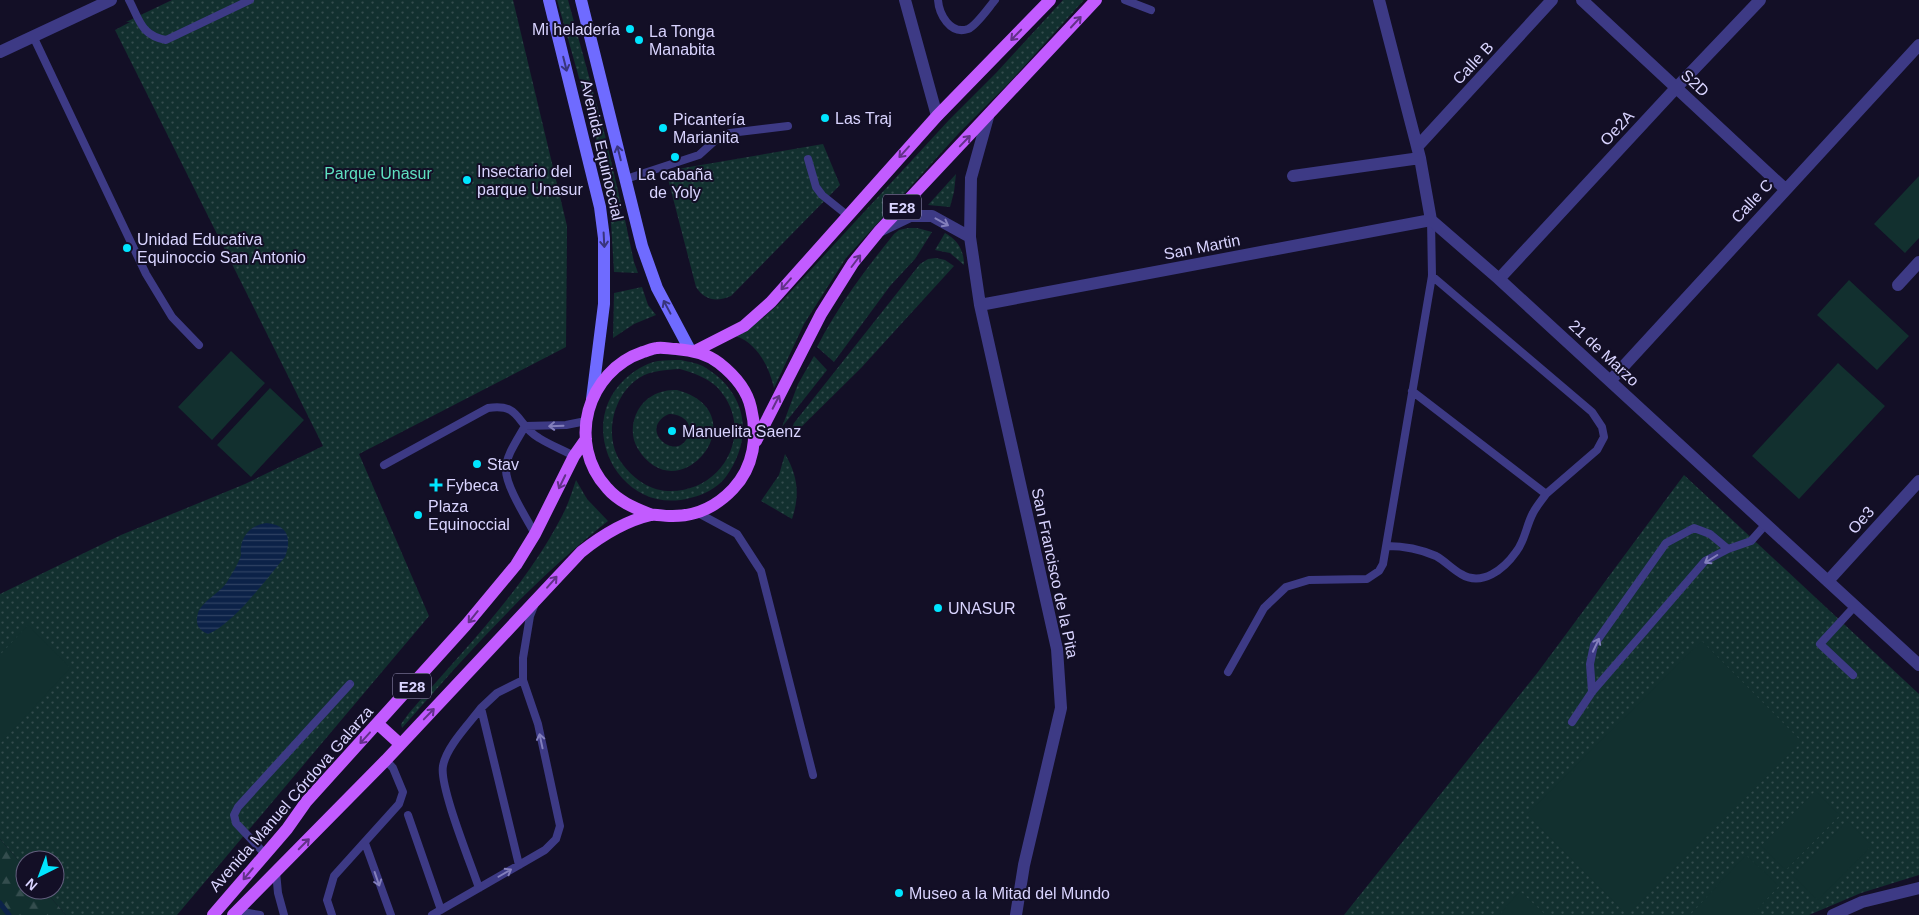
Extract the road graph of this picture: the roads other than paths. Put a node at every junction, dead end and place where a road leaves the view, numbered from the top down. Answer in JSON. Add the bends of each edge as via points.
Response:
{"nodes":[{"id":1,"x":111,"y":0,"type":"edge"},
{"id":2,"x":129,"y":0,"type":"edge"},
{"id":3,"x":250,"y":0,"type":"edge"},
{"id":4,"x":549,"y":0,"type":"edge"},
{"id":5,"x":581,"y":0,"type":"edge"},
{"id":6,"x":904,"y":0,"type":"edge"},
{"id":7,"x":938,"y":0,"type":"edge"},
{"id":8,"x":995,"y":0,"type":"edge"},
{"id":9,"x":1050,"y":0,"type":"edge"},
{"id":10,"x":1096,"y":0,"type":"edge"},
{"id":11,"x":1125,"y":0,"type":"edge"},
{"id":12,"x":1379,"y":0,"type":"edge"},
{"id":13,"x":1552,"y":0,"type":"edge"},
{"id":14,"x":1582,"y":0,"type":"edge"},
{"id":15,"x":1760,"y":0,"type":"edge"},
{"id":16,"x":1151,"y":10,"type":"dead end"},
{"id":17,"x":33,"y":36,"type":"junction"},
{"id":18,"x":1919,"y":45,"type":"edge"},
{"id":19,"x":0,"y":52,"type":"edge"},
{"id":20,"x":1676,"y":88,"type":"junction"},
{"id":21,"x":936,"y":116,"type":"junction"},
{"id":22,"x":988,"y":117,"type":"junction"},
{"id":23,"x":788,"y":126,"type":"dead end"},
{"id":24,"x":1419,"y":152,"type":"junction"},
{"id":25,"x":808,"y":159,"type":"dead end"},
{"id":26,"x":1292,"y":176,"type":"dead end"},
{"id":27,"x":626,"y":179,"type":"junction"},
{"id":28,"x":1786,"y":189,"type":"junction"},
{"id":29,"x":847,"y":215,"type":"junction"},
{"id":30,"x":1431,"y":220,"type":"junction"},
{"id":31,"x":880,"y":230,"type":"junction"},
{"id":32,"x":970,"y":237,"type":"junction"},
{"id":33,"x":1919,"y":262,"type":"edge"},
{"id":34,"x":1432,"y":276,"type":"junction"},
{"id":35,"x":1499,"y":279,"type":"junction"},
{"id":36,"x":1898,"y":285,"type":"dead end"},
{"id":37,"x":980,"y":305,"type":"junction"},
{"id":38,"x":198,"y":345,"type":"dead end"},
{"id":39,"x":693,"y":351,"type":"junction"},
{"id":40,"x":1610,"y":381,"type":"junction"},
{"id":41,"x":1412,"y":391,"type":"junction"},
{"id":42,"x":592,"y":399,"type":"junction"},
{"id":43,"x":586,"y":421,"type":"junction"},
{"id":44,"x":525,"y":426,"type":"junction"},
{"id":45,"x":586,"y":439,"type":"junction"},
{"id":46,"x":754,"y":446,"type":"junction"},
{"id":47,"x":574,"y":456,"type":"junction"},
{"id":48,"x":384,"y":466,"type":"dead end"},
{"id":49,"x":1919,"y":481,"type":"edge"},
{"id":50,"x":1546,"y":494,"type":"junction"},
{"id":51,"x":698,"y":513,"type":"junction"},
{"id":52,"x":652,"y":515,"type":"junction"},
{"id":53,"x":1766,"y":524,"type":"junction"},
{"id":54,"x":535,"y":534,"type":"junction"},
{"id":55,"x":1387,"y":546,"type":"junction"},
{"id":56,"x":1728,"y":549,"type":"junction"},
{"id":57,"x":1828,"y":581,"type":"junction"},
{"id":58,"x":535,"y":602,"type":"junction"},
{"id":59,"x":1855,"y":606,"type":"junction"},
{"id":60,"x":1919,"y":665,"type":"edge"},
{"id":61,"x":1228,"y":672,"type":"dead end"},
{"id":62,"x":1854,"y":675,"type":"dead end"},
{"id":63,"x":523,"y":680,"type":"junction"},
{"id":64,"x":350,"y":684,"type":"dead end"},
{"id":65,"x":1592,"y":692,"type":"junction"},
{"id":66,"x":481,"y":708,"type":"junction"},
{"id":67,"x":1572,"y":722,"type":"dead end"},
{"id":68,"x":378,"y":724,"type":"junction"},
{"id":69,"x":400,"y":744,"type":"junction"},
{"id":70,"x":386,"y":760,"type":"junction"},
{"id":71,"x":814,"y":775,"type":"dead end"},
{"id":72,"x":408,"y":815,"type":"dead end"},
{"id":73,"x":365,"y":843,"type":"junction"},
{"id":74,"x":265,"y":854,"type":"junction"},
{"id":75,"x":520,"y":865,"type":"junction"},
{"id":76,"x":276,"y":872,"type":"junction"},
{"id":77,"x":480,"y":888,"type":"junction"},
{"id":78,"x":1919,"y":888,"type":"edge"},
{"id":79,"x":441,"y":910,"type":"junction"},
{"id":80,"x":235,"y":913,"type":"edge"},
{"id":81,"x":213,"y":915,"type":"edge"},
{"id":82,"x":260,"y":915,"type":"edge"},
{"id":83,"x":284,"y":915,"type":"edge"},
{"id":84,"x":332,"y":915,"type":"edge"},
{"id":85,"x":391,"y":915,"type":"edge"},
{"id":86,"x":432,"y":915,"type":"edge"},
{"id":87,"x":1016,"y":915,"type":"edge"},
{"id":88,"x":1833,"y":915,"type":"edge"}],
"edges":[{"from":1,"to":17,"type":"street"},
{"from":2,"to":3,"type":"lane","via":[[142,27],[152,37],[166,40]]},
{"from":4,"to":42,"type":"main road","name":"Avenida Equinoccial","one_way":true,"via":[[600,206],[604,238],[604,304]]},
{"from":27,"to":5,"type":"main road","name":"Avenida Equinoccial","one_way":true},
{"from":6,"to":21,"type":"street"},
{"from":7,"to":8,"type":"lane","via":[[946,23],[967,29]]},
{"from":9,"to":21,"type":"main road","number":"E28","one_way":true},
{"from":22,"to":10,"type":"main road","number":"E28","one_way":true},
{"from":11,"to":16,"type":"lane"},
{"from":12,"to":24,"type":"street"},
{"from":13,"to":24,"type":"street","name":"Calle B"},
{"from":14,"to":20,"type":"street","name":"S2D"},
{"from":15,"to":20,"type":"street","name":"Oe2A"},
{"from":17,"to":19,"type":"street"},
{"from":17,"to":38,"type":"lane","via":[[146,274],[172,317]]},
{"from":18,"to":28,"type":"street","name":"Calle C"},
{"from":20,"to":28,"type":"street","name":"S2D"},
{"from":20,"to":35,"type":"street","name":"Oe2A"},
{"from":21,"to":29,"type":"main road","number":"E28","one_way":true},
{"from":31,"to":22,"type":"main road","number":"E28","one_way":true},
{"from":22,"to":32,"type":"street","name":"San Francisco de la Pita","via":[[971,178]]},
{"from":23,"to":27,"type":"lane","via":[[730,133],[719,137],[699,156]]},
{"from":24,"to":26,"type":"street"},
{"from":24,"to":30,"type":"street"},
{"from":25,"to":29,"type":"lane","via":[[816,187]]},
{"from":39,"to":27,"type":"main road","name":"Avenida Equinoccial","one_way":true,"via":[[655,282],[642,246]]},
{"from":28,"to":40,"type":"street","name":"Calle C"},
{"from":29,"to":39,"type":"main road","number":"E28","one_way":true,"via":[[770,302],[744,326]]},
{"from":30,"to":34,"type":"lane"},
{"from":30,"to":35,"type":"street","name":"21 de Marzo"},
{"from":30,"to":37,"type":"street","name":"San Martin"},
{"from":31,"to":32,"type":"street","one_way":true,"via":[[910,216],[932,216]]},
{"from":46,"to":31,"type":"main road","number":"E28","one_way":true,"via":[[821,314],[853,264]]},
{"from":32,"to":37,"type":"street","name":"San Francisco de la Pita"},
{"from":33,"to":36,"type":"street"},
{"from":34,"to":41,"type":"lane"},
{"from":34,"to":50,"type":"lane","via":[[1592,412],[1602,427],[1604,437],[1598,450]]},
{"from":35,"to":40,"type":"street","name":"21 de Marzo"},
{"from":37,"to":87,"type":"street","name":"San Francisco de la Pita","via":[[1057,649],[1061,708],[1024,865]]},
{"from":39,"to":42,"type":"main road","number":"E28","via":[[657,348],[630,357],[607,375]]},
{"from":39,"to":46,"type":"main road","number":"E28","via":[[712,358],[742,386],[754,418]]},
{"from":40,"to":53,"type":"street","name":"21 de Marzo"},
{"from":41,"to":50,"type":"lane"},
{"from":41,"to":55,"type":"lane"},
{"from":42,"to":43,"type":"main road","number":"E28"},
{"from":43,"to":44,"type":"lane","one_way":true},
{"from":43,"to":45,"type":"main road","number":"E28"},
{"from":44,"to":47,"type":"lane","via":[[539,439]]},
{"from":44,"to":48,"type":"lane","via":[[512,410],[502,406],[488,408]]},
{"from":44,"to":54,"type":"lane","via":[[505,470]]},
{"from":45,"to":47,"type":"main road","name":"Avenida Manuel Córdova Galarza","number":"E28"},
{"from":45,"to":52,"type":"main road","number":"E28","via":[[592,465],[607,488],[627,505]]},
{"from":46,"to":51,"type":"main road","number":"E28","via":[[744,475],[734,489]]},
{"from":47,"to":54,"type":"main road","name":"Avenida Manuel Córdova Galarza","number":"E28","one_way":true},
{"from":49,"to":57,"type":"street","name":"Oe3"},
{"from":50,"to":55,"type":"lane","via":[[1532,514],[1518,551],[1504,566],[1485,577],[1474,580],[1462,575],[1438,557],[1419,549]]},
{"from":51,"to":52,"type":"main road","number":"E28"},
{"from":51,"to":71,"type":"lane","via":[[737,534],[761,571]]},
{"from":58,"to":52,"type":"main road","name":"Avenida Manuel Córdova Galarza","number":"E28","one_way":true,"via":[[568,564],[598,538]]},
{"from":53,"to":56,"type":"lane","via":[[1751,541]]},
{"from":53,"to":57,"type":"street","name":"21 de Marzo"},
{"from":54,"to":68,"type":"main road","name":"Avenida Manuel Córdova Galarza","number":"E28","one_way":true,"via":[[516,565]]},
{"from":55,"to":61,"type":"lane","via":[[1384,564],[1367,580],[1309,580],[1286,587],[1264,608]]},
{"from":56,"to":65,"type":"lane","one_way":true,"via":[[1706,561]]},
{"from":65,"to":56,"type":"lane","one_way":true,"via":[[1590,664],[1594,645],[1666,543],[1694,528],[1710,534]]},
{"from":57,"to":59,"type":"street","name":"21 de Marzo"},
{"from":58,"to":63,"type":"lane","via":[[523,658]]},
{"from":69,"to":58,"type":"main road","name":"Avenida Manuel Córdova Galarza","number":"E28","one_way":true},
{"from":59,"to":60,"type":"street","name":"21 de Marzo"},
{"from":59,"to":62,"type":"lane","via":[[1820,644]]},
{"from":63,"to":66,"type":"lane","via":[[498,693]]},
{"from":75,"to":63,"type":"lane","one_way":true,"via":[[545,850],[556,839],[560,826],[538,724]]},
{"from":64,"to":74,"type":"lane","via":[[234,815],[236,823]]},
{"from":65,"to":67,"type":"lane"},
{"from":66,"to":75,"type":"lane"},
{"from":66,"to":77,"type":"lane","via":[[448,752],[442,766],[442,779]]},
{"from":68,"to":69,"type":"main road"},
{"from":68,"to":74,"type":"main road","name":"Avenida Manuel Córdova Galarza","number":"E28","one_way":true,"via":[[306,802]]},
{"from":69,"to":70,"type":"main road","name":"Avenida Manuel Córdova Galarza","number":"E28"},
{"from":70,"to":73,"type":"lane","via":[[403,792],[399,804]]},
{"from":76,"to":70,"type":"main road","name":"Avenida Manuel Córdova Galarza","number":"E28","one_way":true},
{"from":72,"to":79,"type":"lane"},
{"from":73,"to":84,"type":"lane","via":[[334,876],[327,900]]},
{"from":73,"to":85,"type":"lane","one_way":true},
{"from":74,"to":81,"type":"main road","name":"Avenida Manuel Córdova Galarza","number":"E28","one_way":true},
{"from":77,"to":75,"type":"lane","one_way":true},
{"from":76,"to":80,"type":"main road","name":"Avenida Manuel Córdova Galarza","number":"E28"},
{"from":76,"to":83,"type":"lane"},
{"from":77,"to":79,"type":"lane"},
{"from":78,"to":88,"type":"street","via":[[1862,902]]},
{"from":79,"to":86,"type":"lane"},
{"from":80,"to":82,"type":"lane"}]}
